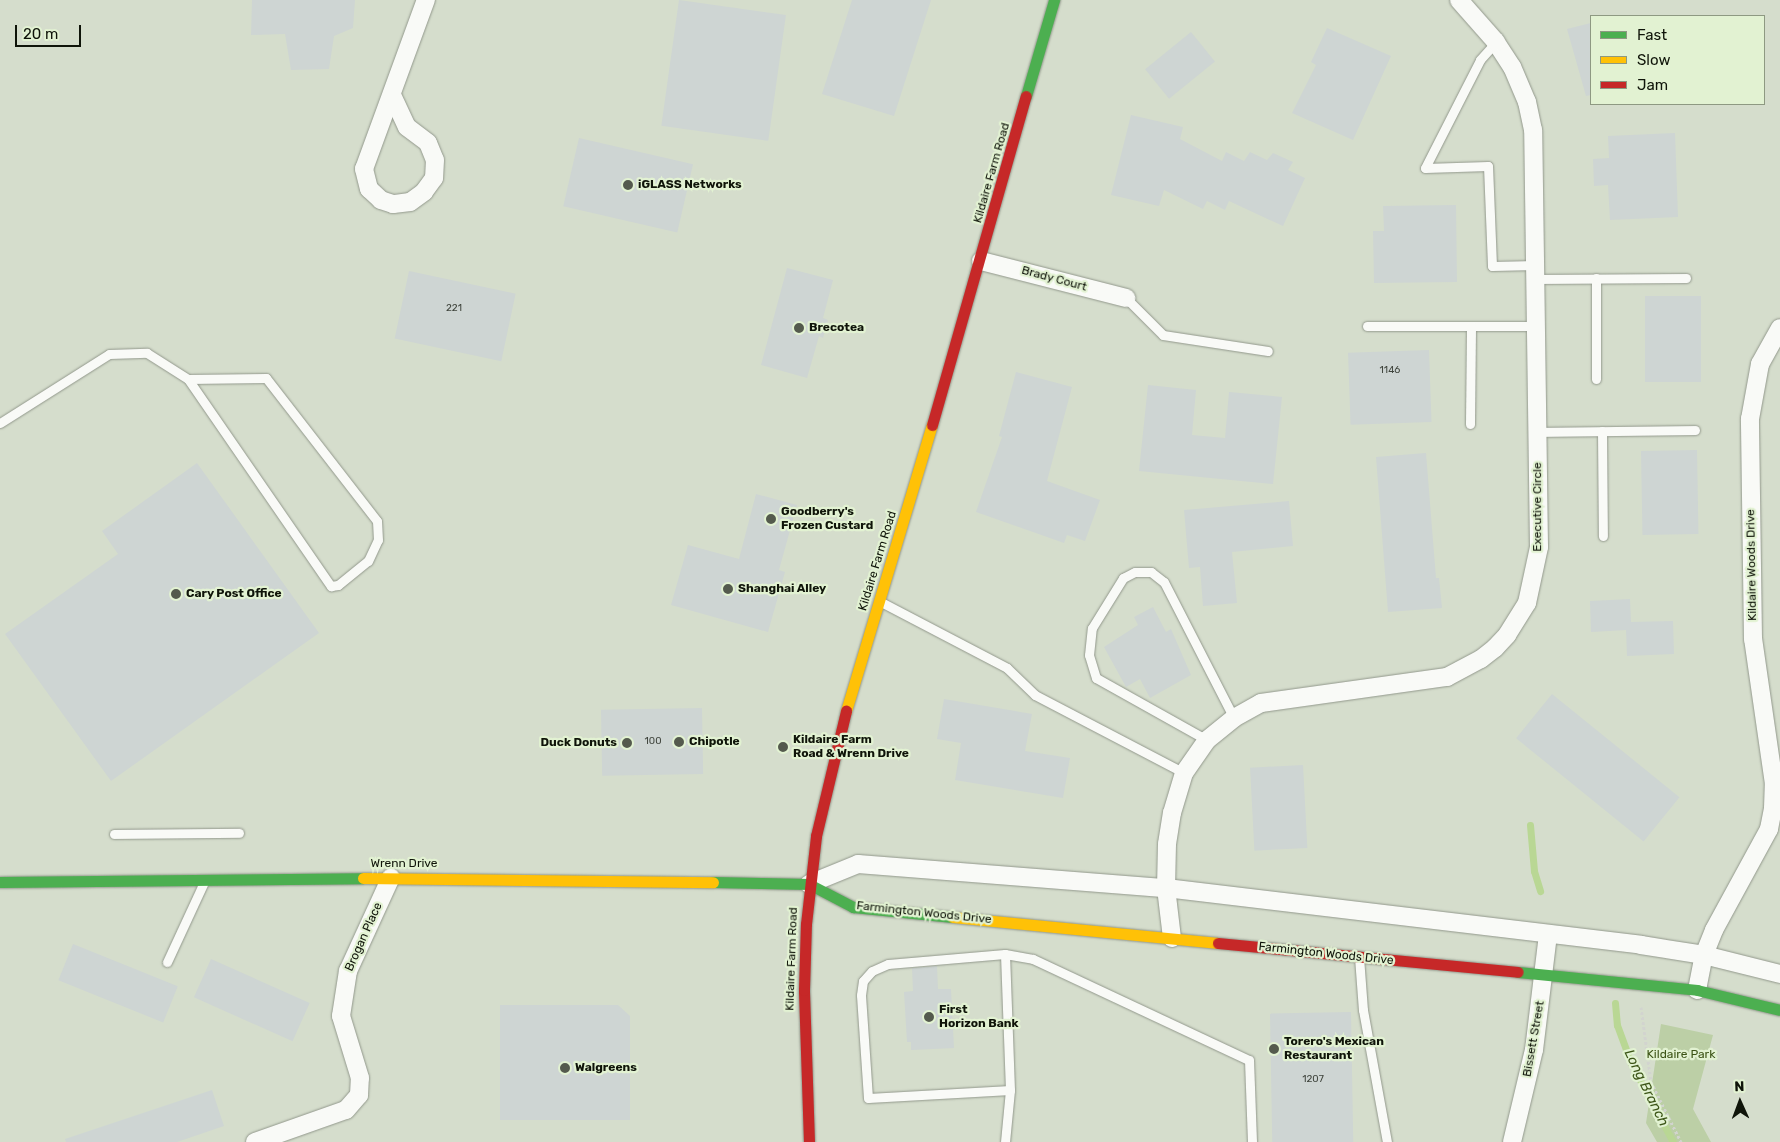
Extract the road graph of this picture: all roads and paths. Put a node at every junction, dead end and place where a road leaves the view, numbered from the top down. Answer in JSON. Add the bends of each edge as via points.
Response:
{"nodes":[{"id":1,"x":426,"y":0,"type":"edge"},
{"id":2,"x":1054,"y":0,"type":"edge"},
{"id":3,"x":1459,"y":0,"type":"edge"},
{"id":4,"x":1496,"y":42,"type":"junction"},
{"id":5,"x":392,"y":95,"type":"junction"},
{"id":6,"x":981,"y":261,"type":"junction"},
{"id":7,"x":1536,"y":272,"type":"junction"},
{"id":8,"x":1596,"y":278,"type":"junction"},
{"id":9,"x":1686,"y":278,"type":"dead end"},
{"id":10,"x":1126,"y":298,"type":"joint"},
{"id":11,"x":1367,"y":326,"type":"dead end"},
{"id":12,"x":1471,"y":326,"type":"junction"},
{"id":13,"x":1537,"y":326,"type":"junction"},
{"id":14,"x":1780,"y":328,"type":"edge"},
{"id":15,"x":1268,"y":350,"type":"dead end"},
{"id":16,"x":1596,"y":378,"type":"dead end"},
{"id":17,"x":188,"y":379,"type":"junction"},
{"id":18,"x":0,"y":423,"type":"edge"},
{"id":19,"x":1470,"y":424,"type":"dead end"},
{"id":20,"x":1695,"y":430,"type":"dead end"},
{"id":21,"x":1602,"y":431,"type":"junction"},
{"id":22,"x":1538,"y":432,"type":"junction"},
{"id":23,"x":1603,"y":536,"type":"dead end"},
{"id":24,"x":881,"y":601,"type":"junction"},
{"id":25,"x":1234,"y":718,"type":"junction"},
{"id":26,"x":1207,"y":740,"type":"junction"},
{"id":27,"x":1184,"y":773,"type":"junction"},
{"id":28,"x":1776,"y":808,"type":"edge"},
{"id":29,"x":239,"y":833,"type":"dead end"},
{"id":30,"x":114,"y":834,"type":"dead end"},
{"id":31,"x":391,"y":878,"type":"junction"},
{"id":32,"x":205,"y":880,"type":"junction"},
{"id":33,"x":0,"y":882,"type":"edge"},
{"id":34,"x":809,"y":884,"type":"junction"},
{"id":35,"x":1166,"y":888,"type":"junction"},
{"id":36,"x":1548,"y":935,"type":"junction"},
{"id":37,"x":1172,"y":938,"type":"junction"},
{"id":38,"x":1005,"y":954,"type":"junction"},
{"id":39,"x":1704,"y":955,"type":"junction"},
{"id":40,"x":1359,"y":957,"type":"junction"},
{"id":41,"x":167,"y":962,"type":"dead end"},
{"id":42,"x":1780,"y":974,"type":"edge"},
{"id":43,"x":1544,"y":975,"type":"junction"},
{"id":44,"x":1698,"y":990,"type":"junction"},
{"id":45,"x":1641,"y":999,"type":"dead end"},
{"id":46,"x":1780,"y":1010,"type":"edge"},
{"id":47,"x":1010,"y":1090,"type":"junction"},
{"id":48,"x":256,"y":1142,"type":"edge"},
{"id":49,"x":809,"y":1142,"type":"edge"},
{"id":50,"x":1005,"y":1142,"type":"edge"},
{"id":51,"x":1252,"y":1142,"type":"edge"},
{"id":52,"x":1387,"y":1142,"type":"edge"},
{"id":53,"x":1512,"y":1142,"type":"edge"},
{"id":54,"x":1681,"y":1142,"type":"edge"}],
"edges":[{"from":1,"to":5,"type":"street"},
{"from":2,"to":6,"type":"street","name":"Kildaire Farm Road"},
{"from":3,"to":4,"type":"street","name":"Executive Circle"},
{"from":4,"to":7,"type":"street","name":"Executive Circle","via":[[1527,102],[1533,130]]},
{"from":4,"to":7,"type":"lane","via":[[1480,60],[1425,168],[1488,166],[1492,266]]},
{"from":5,"to":5,"type":"street","via":[[364,169],[369,189],[380,200],[393,204],[410,202],[424,192],[434,178],[435,160],[428,143],[407,127]]},
{"from":6,"to":10,"type":"street","name":"Brady Court"},
{"from":6,"to":24,"type":"street","name":"Kildaire Farm Road"},
{"from":7,"to":8,"type":"lane"},
{"from":7,"to":13,"type":"street","name":"Executive Circle"},
{"from":8,"to":9,"type":"lane"},
{"from":8,"to":16,"type":"lane"},
{"from":10,"to":15,"type":"lane","via":[[1163,335]]},
{"from":11,"to":12,"type":"lane"},
{"from":12,"to":13,"type":"lane"},
{"from":12,"to":19,"type":"lane"},
{"from":13,"to":22,"type":"street","name":"Executive Circle"},
{"from":14,"to":28,"type":"street","name":"Kildaire Woods Drive","via":[[1760,364],[1750,419],[1753,639]]},
{"from":17,"to":17,"type":"lane","via":[[266,378],[377,521],[378,540],[368,560],[338,585],[331,586]]},
{"from":17,"to":18,"type":"lane","via":[[147,353],[109,354]]},
{"from":20,"to":21,"type":"lane"},
{"from":21,"to":22,"type":"lane"},
{"from":21,"to":23,"type":"lane"},
{"from":22,"to":25,"type":"street","name":"Executive Circle","via":[[1538,562],[1527,603],[1507,636],[1495,648],[1447,677],[1279,699],[1261,703]]},
{"from":24,"to":27,"type":"lane","via":[[1007,668],[1035,695]]},
{"from":24,"to":34,"type":"street","name":"Kildaire Farm Road","via":[[839,731]]},
{"from":25,"to":26,"type":"street","name":"Executive Circle"},
{"from":25,"to":26,"type":"lane","via":[[1164,582],[1151,572],[1135,572],[1123,578],[1092,628],[1089,655],[1096,678]]},
{"from":26,"to":27,"type":"street","name":"Executive Circle"},
{"from":27,"to":35,"type":"street","name":"Executive Circle","via":[[1167,844]]},
{"from":28,"to":39,"type":"street","name":"Kildaire Woods Drive","via":[[1769,829],[1714,930]]},
{"from":29,"to":30,"type":"lane"},
{"from":31,"to":32,"type":"street","name":"Wrenn Drive"},
{"from":31,"to":34,"type":"street","name":"Wrenn Drive"},
{"from":31,"to":48,"type":"street","name":"Brogan Place","via":[[348,971],[341,1016],[360,1078],[359,1095],[346,1110]]},
{"from":32,"to":33,"type":"street","name":"Wrenn Drive"},
{"from":32,"to":41,"type":"lane"},
{"from":34,"to":35,"type":"street","via":[[858,864]]},
{"from":34,"to":37,"type":"street","name":"Farmington Woods Drive","via":[[853,907]]},
{"from":34,"to":49,"type":"street","name":"Kildaire Farm Road","via":[[804,990]]},
{"from":35,"to":36,"type":"street"},
{"from":35,"to":37,"type":"street","name":"Executive Circle"},
{"from":36,"to":39,"type":"street"},
{"from":36,"to":43,"type":"street","name":"Bissett Street"},
{"from":37,"to":40,"type":"street","name":"Farmington Woods Drive"},
{"from":38,"to":47,"type":"lane"},
{"from":38,"to":47,"type":"lane","via":[[888,964],[872,970],[864,981],[861,995],[868,1098]]},
{"from":38,"to":51,"type":"lane","via":[[1033,960],[1249,1060]]},
{"from":39,"to":42,"type":"street"},
{"from":39,"to":44,"type":"street","name":"Kildaire Woods Drive"},
{"from":40,"to":43,"type":"street","name":"Farmington Woods Drive"},
{"from":40,"to":52,"type":"lane","via":[[1363,1010]]},
{"from":43,"to":44,"type":"street","name":"Farmington Woods Drive"},
{"from":43,"to":53,"type":"street","name":"Bissett Street","via":[[1534,1050]]},
{"from":44,"to":46,"type":"street","name":"Farmington Woods Drive"},
{"from":45,"to":54,"type":"path","via":[[1646,1065],[1663,1110]]},
{"from":47,"to":50,"type":"lane"}]}
